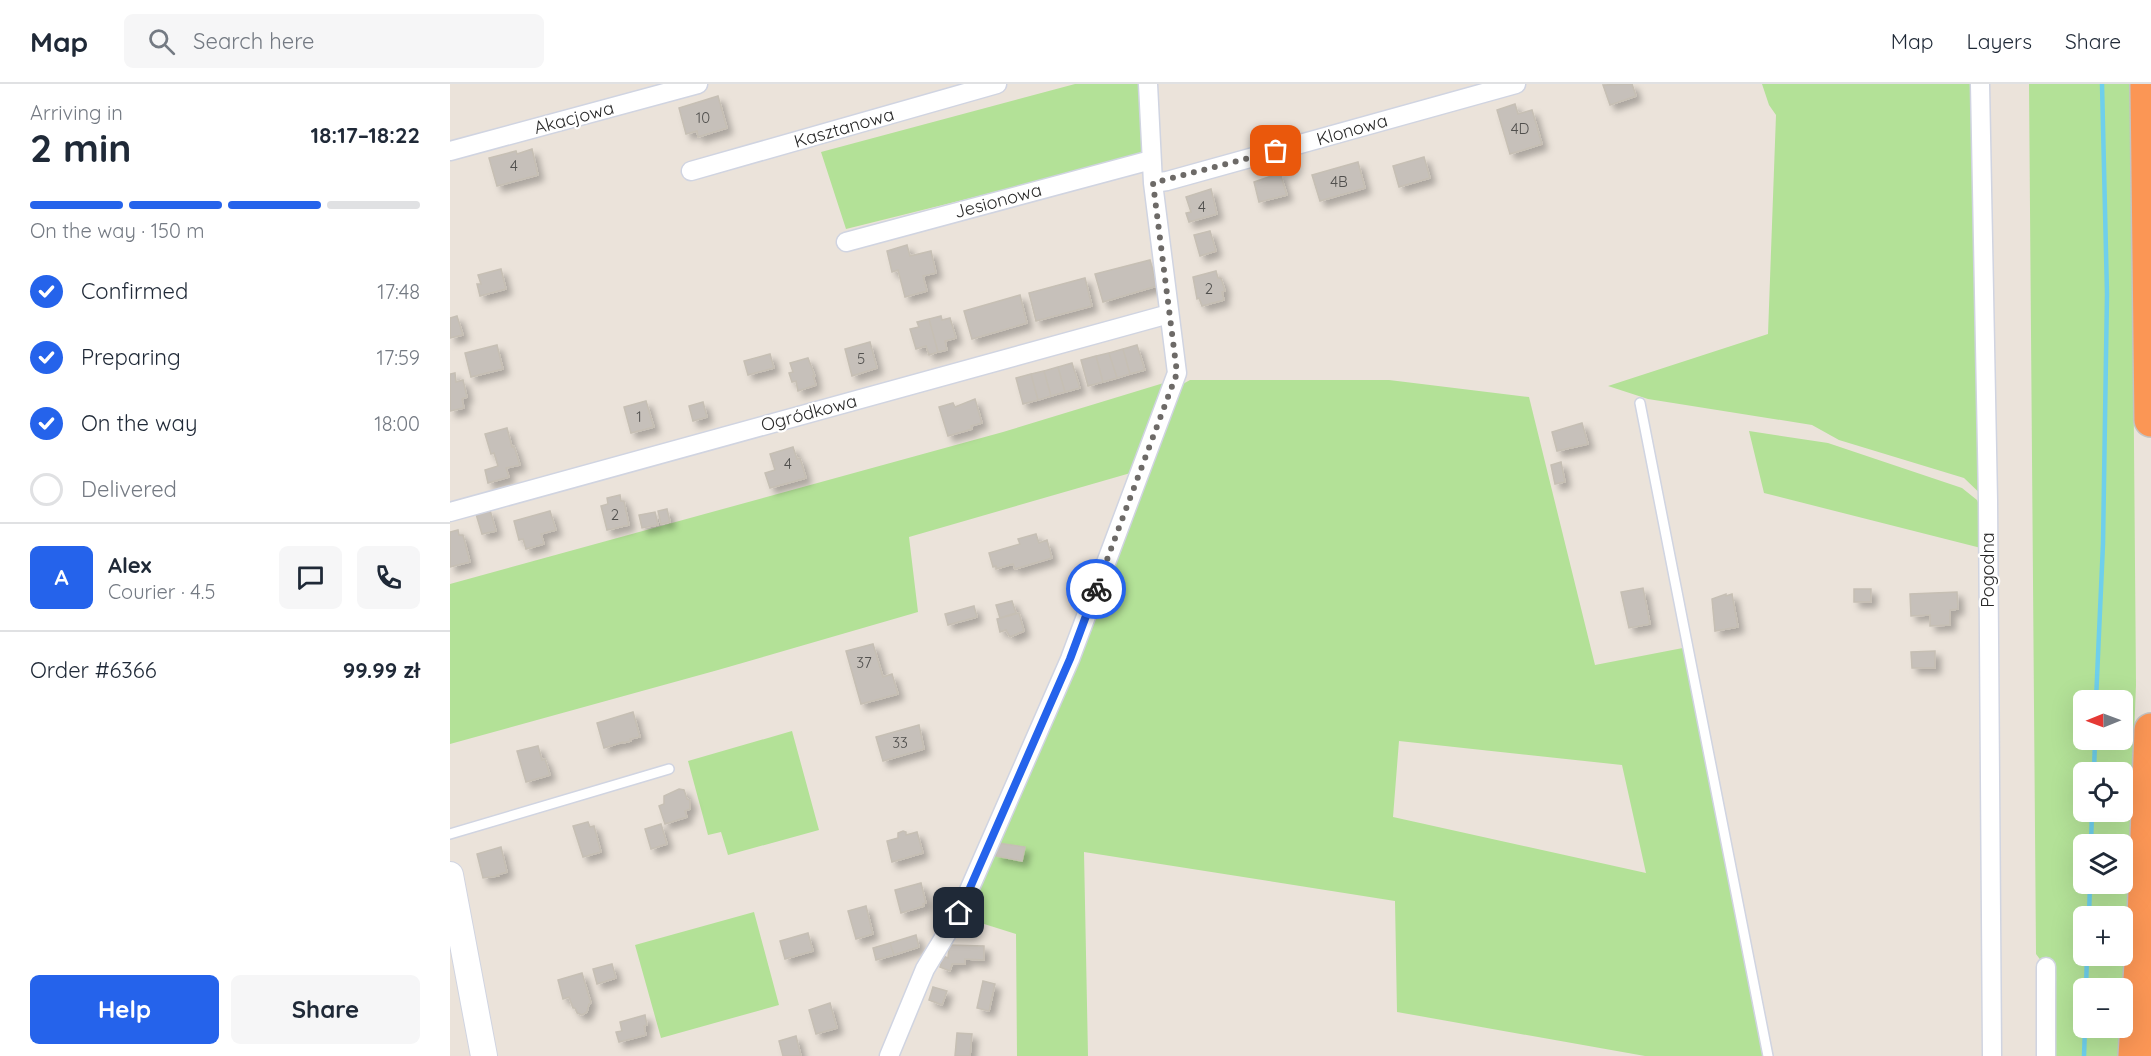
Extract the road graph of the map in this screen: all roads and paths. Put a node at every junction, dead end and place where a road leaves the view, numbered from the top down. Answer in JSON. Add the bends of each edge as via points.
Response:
{"nodes":[{"id":1,"x":698,"y":84,"type":"edge"},
{"id":2,"x":998,"y":84,"type":"edge"},
{"id":3,"x":1148,"y":84,"type":"edge"},
{"id":4,"x":1516,"y":84,"type":"edge"},
{"id":5,"x":1980,"y":84,"type":"edge"},
{"id":6,"x":2147,"y":84,"type":"edge"},
{"id":7,"x":450,"y":151,"type":"edge"},
{"id":8,"x":1151,"y":160,"type":"junction"},
{"id":9,"x":691,"y":171,"type":"dead end"},
{"id":10,"x":1153,"y":183,"type":"junction"},
{"id":11,"x":846,"y":242,"type":"dead end"},
{"id":12,"x":1169,"y":314,"type":"junction"},
{"id":13,"x":1640,"y":403,"type":"dead end"},
{"id":14,"x":2151,"y":420,"type":"edge"},
{"id":15,"x":450,"y":512,"type":"edge"},
{"id":16,"x":2151,"y":730,"type":"edge"},
{"id":17,"x":669,"y":769,"type":"dead end"},
{"id":18,"x":450,"y":834,"type":"edge"},
{"id":19,"x":450,"y":874,"type":"edge"},
{"id":20,"x":2046,"y":967,"type":"dead end"},
{"id":21,"x":484,"y":1056,"type":"edge"},
{"id":22,"x":889,"y":1056,"type":"edge"},
{"id":23,"x":1768,"y":1056,"type":"edge"},
{"id":24,"x":1992,"y":1056,"type":"edge"},
{"id":25,"x":2046,"y":1056,"type":"edge"},
{"id":26,"x":2135,"y":1056,"type":"edge"}],
"edges":[{"from":1,"to":7,"type":"street","name":"Akacjowa"},
{"from":2,"to":9,"type":"street","name":"Kasztanowa"},
{"from":3,"to":8,"type":"street"},
{"from":4,"to":10,"type":"street","name":"Klonowa"},
{"from":5,"to":24,"type":"street","name":"Pogodna"},
{"from":6,"to":14,"type":"highway"},
{"from":8,"to":10,"type":"street"},
{"from":8,"to":11,"type":"street","name":"Jesionowa"},
{"from":10,"to":12,"type":"street"},
{"from":12,"to":15,"type":"street","name":"Ogródkowa"},
{"from":12,"to":22,"type":"street","via":[[1177,373],[1070,659],[959,913],[925,969]]},
{"from":13,"to":23,"type":"lane"},
{"from":16,"to":26,"type":"highway"},
{"from":17,"to":18,"type":"lane"},
{"from":19,"to":21,"type":"street"},
{"from":20,"to":25,"type":"street"}]}
